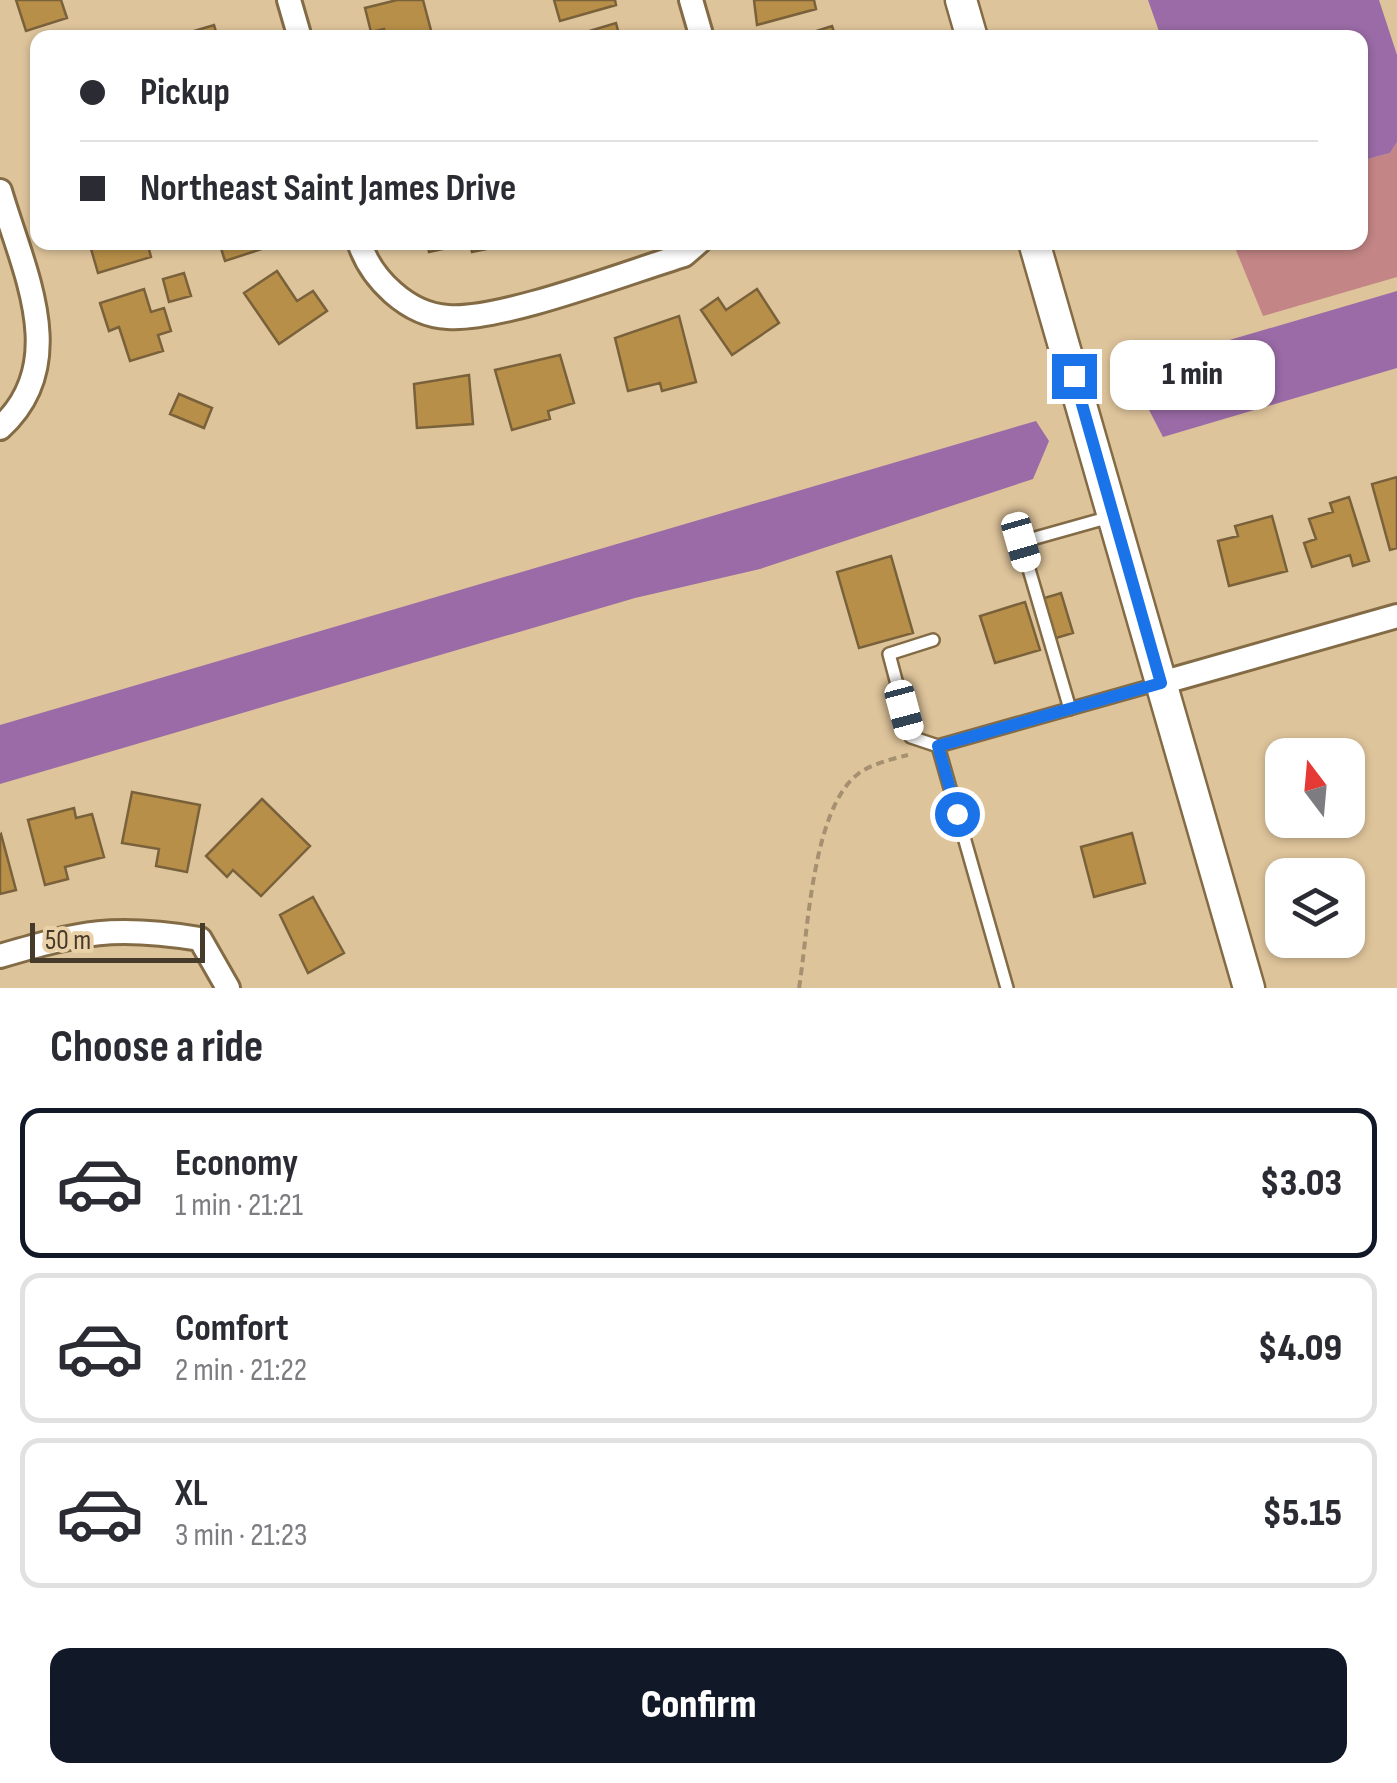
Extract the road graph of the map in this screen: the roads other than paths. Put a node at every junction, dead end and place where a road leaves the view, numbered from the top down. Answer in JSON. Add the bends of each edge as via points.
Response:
{"nodes":[{"id":1,"x":289,"y":0,"type":"edge"},
{"id":2,"x":691,"y":0,"type":"edge"},
{"id":3,"x":961,"y":0,"type":"edge"},
{"id":4,"x":298,"y":30,"type":"edge"},
{"id":5,"x":700,"y":30,"type":"edge"},
{"id":6,"x":970,"y":30,"type":"edge"},
{"id":7,"x":0,"y":191,"type":"edge"},
{"id":8,"x":364,"y":250,"type":"edge"},
{"id":9,"x":690,"y":250,"type":"edge"},
{"id":10,"x":1036,"y":250,"type":"edge"},
{"id":11,"x":0,"y":428,"type":"edge"},
{"id":12,"x":1114,"y":516,"type":"junction"},
{"id":13,"x":1397,"y":616,"type":"edge"},
{"id":14,"x":933,"y":640,"type":"dead end"},
{"id":15,"x":1161,"y":683,"type":"junction"},
{"id":16,"x":1070,"y":709,"type":"junction"},
{"id":17,"x":938,"y":746,"type":"junction"},
{"id":18,"x":0,"y":956,"type":"edge"},
{"id":19,"x":228,"y":988,"type":"edge"},
{"id":20,"x":1007,"y":988,"type":"edge"},
{"id":21,"x":1249,"y":988,"type":"edge"}],
"edges":[{"from":1,"to":4,"type":"street"},
{"from":2,"to":5,"type":"street"},
{"from":3,"to":6,"type":"main road"},
{"from":7,"to":11,"type":"street","via":[[40,331],[40,368],[24,405]]},
{"from":8,"to":9,"type":"street","via":[[385,287],[446,318],[484,314]]},
{"from":10,"to":12,"type":"main road"},
{"from":12,"to":15,"type":"main road"},
{"from":12,"to":16,"type":"lane","via":[[1021,542]]},
{"from":13,"to":15,"type":"street"},
{"from":14,"to":17,"type":"lane","via":[[890,654],[912,737]]},
{"from":15,"to":16,"type":"lane"},
{"from":15,"to":21,"type":"main road"},
{"from":16,"to":17,"type":"lane"},
{"from":17,"to":20,"type":"lane"},
{"from":18,"to":19,"type":"street","via":[[80,932],[139,929],[200,938]]}]}
